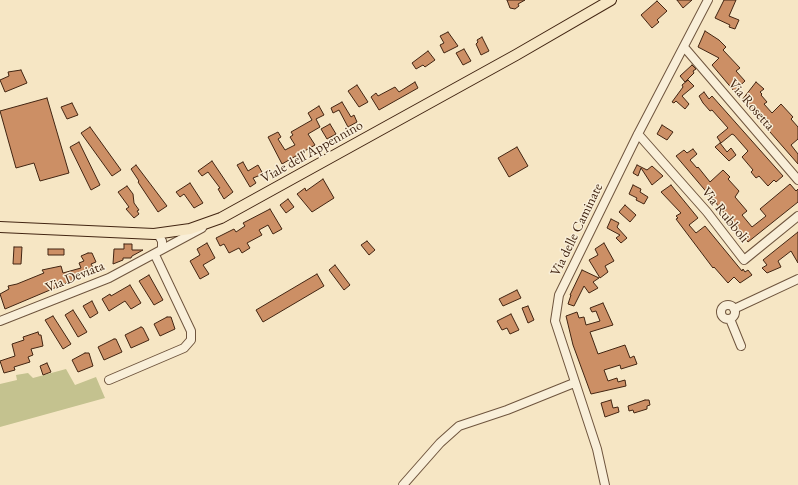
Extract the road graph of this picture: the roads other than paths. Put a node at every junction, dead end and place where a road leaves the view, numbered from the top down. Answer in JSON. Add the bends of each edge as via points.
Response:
{"nodes":[{"id":1,"x":611,"y":0,"type":"edge"},
{"id":2,"x":708,"y":0,"type":"edge"},
{"id":3,"x":684,"y":47,"type":"junction"},
{"id":4,"x":638,"y":134,"type":"junction"},
{"id":5,"x":798,"y":180,"type":"edge"},
{"id":6,"x":798,"y":216,"type":"edge"},
{"id":7,"x":0,"y":227,"type":"edge"},
{"id":8,"x":154,"y":234,"type":"junction"},
{"id":9,"x":180,"y":236,"type":"junction"},
{"id":10,"x":158,"y":252,"type":"junction"},
{"id":11,"x":798,"y":279,"type":"edge"},
{"id":12,"x":734,"y":309,"type":"junction"},
{"id":13,"x":730,"y":319,"type":"junction"},
{"id":14,"x":0,"y":321,"type":"edge"},
{"id":15,"x":741,"y":346,"type":"dead end"},
{"id":16,"x":109,"y":380,"type":"dead end"},
{"id":17,"x":574,"y":382,"type":"junction"},
{"id":18,"x":403,"y":485,"type":"edge"},
{"id":19,"x":604,"y":485,"type":"edge"}],
"edges":[{"from":1,"to":9,"type":"main road","name":"Viale dell'Appennino","via":[[221,218]]},
{"from":2,"to":3,"type":"street","name":"Via delle Caminate"},
{"from":3,"to":4,"type":"street","name":"Via delle Caminate"},
{"from":3,"to":5,"type":"street","name":"Via Rosetta"},
{"from":4,"to":6,"type":"street","name":"Via Rubboli","via":[[707,212],[744,260]]},
{"from":4,"to":17,"type":"street","name":"Via delle Caminate","via":[[559,295],[554,321]]},
{"from":7,"to":8,"type":"main road","name":"Viale dell'Appennino"},
{"from":8,"to":9,"type":"main road","name":"Viale dell'Appennino"},
{"from":8,"to":10,"type":"street","via":[[162,241]]},
{"from":9,"to":10,"type":"street","name":"Via Deviata","via":[[174,235]]},
{"from":10,"to":14,"type":"street","name":"Via Deviata","via":[[109,278]]},
{"from":10,"to":16,"type":"street","via":[[191,331],[191,340],[184,348]]},
{"from":11,"to":12,"type":"street"},
{"from":12,"to":13,"type":"street","via":[[734,315]]},
{"from":12,"to":13,"type":"street","via":[[728,305],[722,309],[722,316]]},
{"from":13,"to":15,"type":"street"},
{"from":17,"to":18,"type":"street","via":[[507,410],[459,426],[440,443]]},
{"from":17,"to":19,"type":"street","name":"Via delle Caminate","via":[[597,449]]}]}
